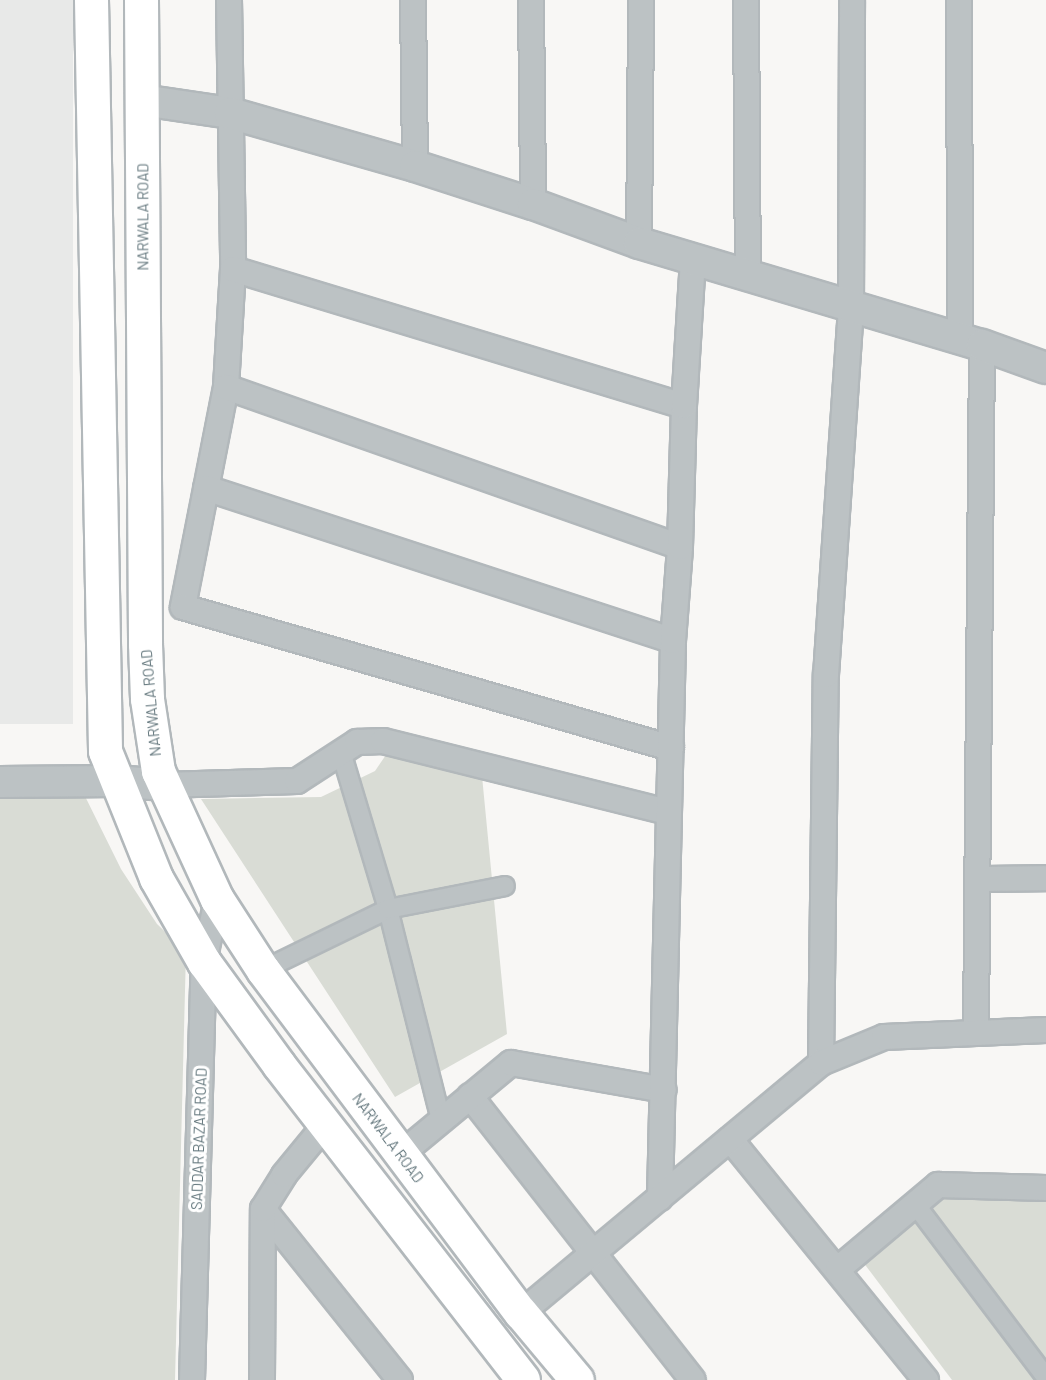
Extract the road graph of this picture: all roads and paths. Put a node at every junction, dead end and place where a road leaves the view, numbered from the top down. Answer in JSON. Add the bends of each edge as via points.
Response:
{"nodes":[{"id":1,"x":91,"y":0,"type":"edge"},
{"id":2,"x":141,"y":0,"type":"edge"},
{"id":3,"x":229,"y":0,"type":"edge"},
{"id":4,"x":413,"y":0,"type":"edge"},
{"id":5,"x":531,"y":0,"type":"edge"},
{"id":6,"x":641,"y":0,"type":"edge"},
{"id":7,"x":746,"y":0,"type":"edge"},
{"id":8,"x":852,"y":0,"type":"edge"},
{"id":9,"x":959,"y":0,"type":"edge"},
{"id":10,"x":142,"y":100,"type":"junction"},
{"id":11,"x":230,"y":113,"type":"junction"},
{"id":12,"x":415,"y":166,"type":"junction"},
{"id":13,"x":533,"y":204,"type":"junction"},
{"id":14,"x":639,"y":243,"type":"junction"},
{"id":15,"x":693,"y":260,"type":"junction"},
{"id":16,"x":233,"y":269,"type":"junction"},
{"id":17,"x":748,"y":276,"type":"junction"},
{"id":18,"x":850,"y":307,"type":"junction"},
{"id":19,"x":971,"y":342,"type":"junction"},
{"id":20,"x":1046,"y":368,"type":"edge"},
{"id":21,"x":226,"y":387,"type":"junction"},
{"id":22,"x":684,"y":406,"type":"junction"},
{"id":23,"x":206,"y":488,"type":"junction"},
{"id":24,"x":680,"y":547,"type":"junction"},
{"id":25,"x":673,"y":641,"type":"junction"},
{"id":26,"x":671,"y":748,"type":"junction"},
{"id":27,"x":341,"y":752,"type":"junction"},
{"id":28,"x":117,"y":781,"type":"junction"},
{"id":29,"x":0,"y":782,"type":"edge"},
{"id":30,"x":163,"y":785,"type":"junction"},
{"id":31,"x":667,"y":812,"type":"junction"},
{"id":32,"x":1046,"y":878,"type":"edge"},
{"id":33,"x":978,"y":879,"type":"junction"},
{"id":34,"x":506,"y":886,"type":"dead end"},
{"id":35,"x":217,"y":899,"type":"junction"},
{"id":36,"x":388,"y":909,"type":"junction"},
{"id":37,"x":204,"y":962,"type":"junction"},
{"id":38,"x":263,"y":970,"type":"junction"},
{"id":39,"x":1046,"y":1030,"type":"edge"},
{"id":40,"x":975,"y":1032,"type":"junction"},
{"id":41,"x":821,"y":1062,"type":"junction"},
{"id":42,"x":663,"y":1090,"type":"junction"},
{"id":43,"x":470,"y":1096,"type":"junction"},
{"id":44,"x":441,"y":1120,"type":"junction"},
{"id":45,"x":325,"y":1125,"type":"junction"},
{"id":46,"x":730,"y":1139,"type":"junction"},
{"id":47,"x":400,"y":1154,"type":"junction"},
{"id":48,"x":1046,"y":1188,"type":"edge"},
{"id":49,"x":660,"y":1198,"type":"junction"},
{"id":50,"x":915,"y":1204,"type":"junction"},
{"id":51,"x":263,"y":1209,"type":"junction"},
{"id":52,"x":595,"y":1253,"type":"junction"},
{"id":53,"x":838,"y":1269,"type":"junction"},
{"id":54,"x":521,"y":1312,"type":"junction"},
{"id":55,"x":1046,"y":1377,"type":"edge"},
{"id":56,"x":192,"y":1380,"type":"edge"},
{"id":57,"x":262,"y":1380,"type":"edge"},
{"id":58,"x":400,"y":1380,"type":"edge"},
{"id":59,"x":523,"y":1380,"type":"edge"},
{"id":60,"x":577,"y":1380,"type":"edge"},
{"id":61,"x":693,"y":1380,"type":"edge"},
{"id":62,"x":926,"y":1380,"type":"edge"}],
"edges":[{"from":1,"to":28,"type":"main road","via":[[105,751]]},
{"from":2,"to":10,"type":"main road","name":"NARWALA ROAD"},
{"from":3,"to":11,"type":"street"},
{"from":4,"to":12,"type":"street"},
{"from":5,"to":13,"type":"street"},
{"from":6,"to":14,"type":"street"},
{"from":7,"to":17,"type":"street"},
{"from":8,"to":18,"type":"street"},
{"from":9,"to":19,"type":"street"},
{"from":10,"to":11,"type":"street"},
{"from":10,"to":30,"type":"main road","name":"NARWALA ROAD","via":[[145,644],[147,699]]},
{"from":11,"to":12,"type":"street"},
{"from":11,"to":16,"type":"street"},
{"from":12,"to":13,"type":"street"},
{"from":13,"to":14,"type":"street"},
{"from":14,"to":15,"type":"street"},
{"from":15,"to":17,"type":"street"},
{"from":15,"to":22,"type":"street"},
{"from":16,"to":21,"type":"street"},
{"from":16,"to":22,"type":"street"},
{"from":17,"to":18,"type":"street"},
{"from":18,"to":19,"type":"street"},
{"from":18,"to":41,"type":"street","via":[[826,675]]},
{"from":19,"to":20,"type":"street"},
{"from":19,"to":33,"type":"street"},
{"from":21,"to":23,"type":"street"},
{"from":21,"to":24,"type":"street"},
{"from":22,"to":24,"type":"street"},
{"from":23,"to":25,"type":"street"},
{"from":23,"to":26,"type":"street","via":[[183,607]]},
{"from":24,"to":25,"type":"street"},
{"from":25,"to":26,"type":"street"},
{"from":26,"to":31,"type":"street"},
{"from":27,"to":30,"type":"street","via":[[297,781]]},
{"from":27,"to":31,"type":"street","via":[[357,742],[383,741]]},
{"from":27,"to":36,"type":"street"},
{"from":28,"to":29,"type":"street"},
{"from":28,"to":30,"type":"street"},
{"from":28,"to":37,"type":"main road","via":[[156,878]]},
{"from":30,"to":35,"type":"main road","name":"NARWALA ROAD"},
{"from":31,"to":42,"type":"street"},
{"from":32,"to":33,"type":"street"},
{"from":33,"to":40,"type":"street"},
{"from":34,"to":36,"type":"street"},
{"from":35,"to":37,"type":"street","name":"SADDAR BAZAR ROAD"},
{"from":35,"to":38,"type":"main road","name":"NARWALA ROAD"},
{"from":36,"to":38,"type":"street"},
{"from":36,"to":44,"type":"street"},
{"from":37,"to":45,"type":"main road"},
{"from":37,"to":56,"type":"street","name":"SADDAR BAZAR ROAD"},
{"from":38,"to":47,"type":"main road","name":"NARWALA ROAD"},
{"from":39,"to":40,"type":"street"},
{"from":40,"to":41,"type":"street","via":[[884,1037]]},
{"from":41,"to":46,"type":"street"},
{"from":42,"to":43,"type":"street","via":[[511,1063]]},
{"from":42,"to":49,"type":"street"},
{"from":43,"to":44,"type":"street"},
{"from":43,"to":52,"type":"street"},
{"from":44,"to":47,"type":"street"},
{"from":45,"to":51,"type":"street","via":[[284,1175]]},
{"from":45,"to":59,"type":"main road"},
{"from":46,"to":49,"type":"street"},
{"from":46,"to":53,"type":"street"},
{"from":47,"to":54,"type":"main road","name":"NARWALA ROAD"},
{"from":48,"to":50,"type":"street","via":[[938,1185]]},
{"from":49,"to":52,"type":"street"},
{"from":50,"to":53,"type":"street"},
{"from":50,"to":55,"type":"street"},
{"from":51,"to":57,"type":"street"},
{"from":51,"to":58,"type":"street"},
{"from":52,"to":54,"type":"street"},
{"from":52,"to":61,"type":"street"},
{"from":53,"to":62,"type":"street"},
{"from":54,"to":60,"type":"main road","name":"NARWALA ROAD"}]}
